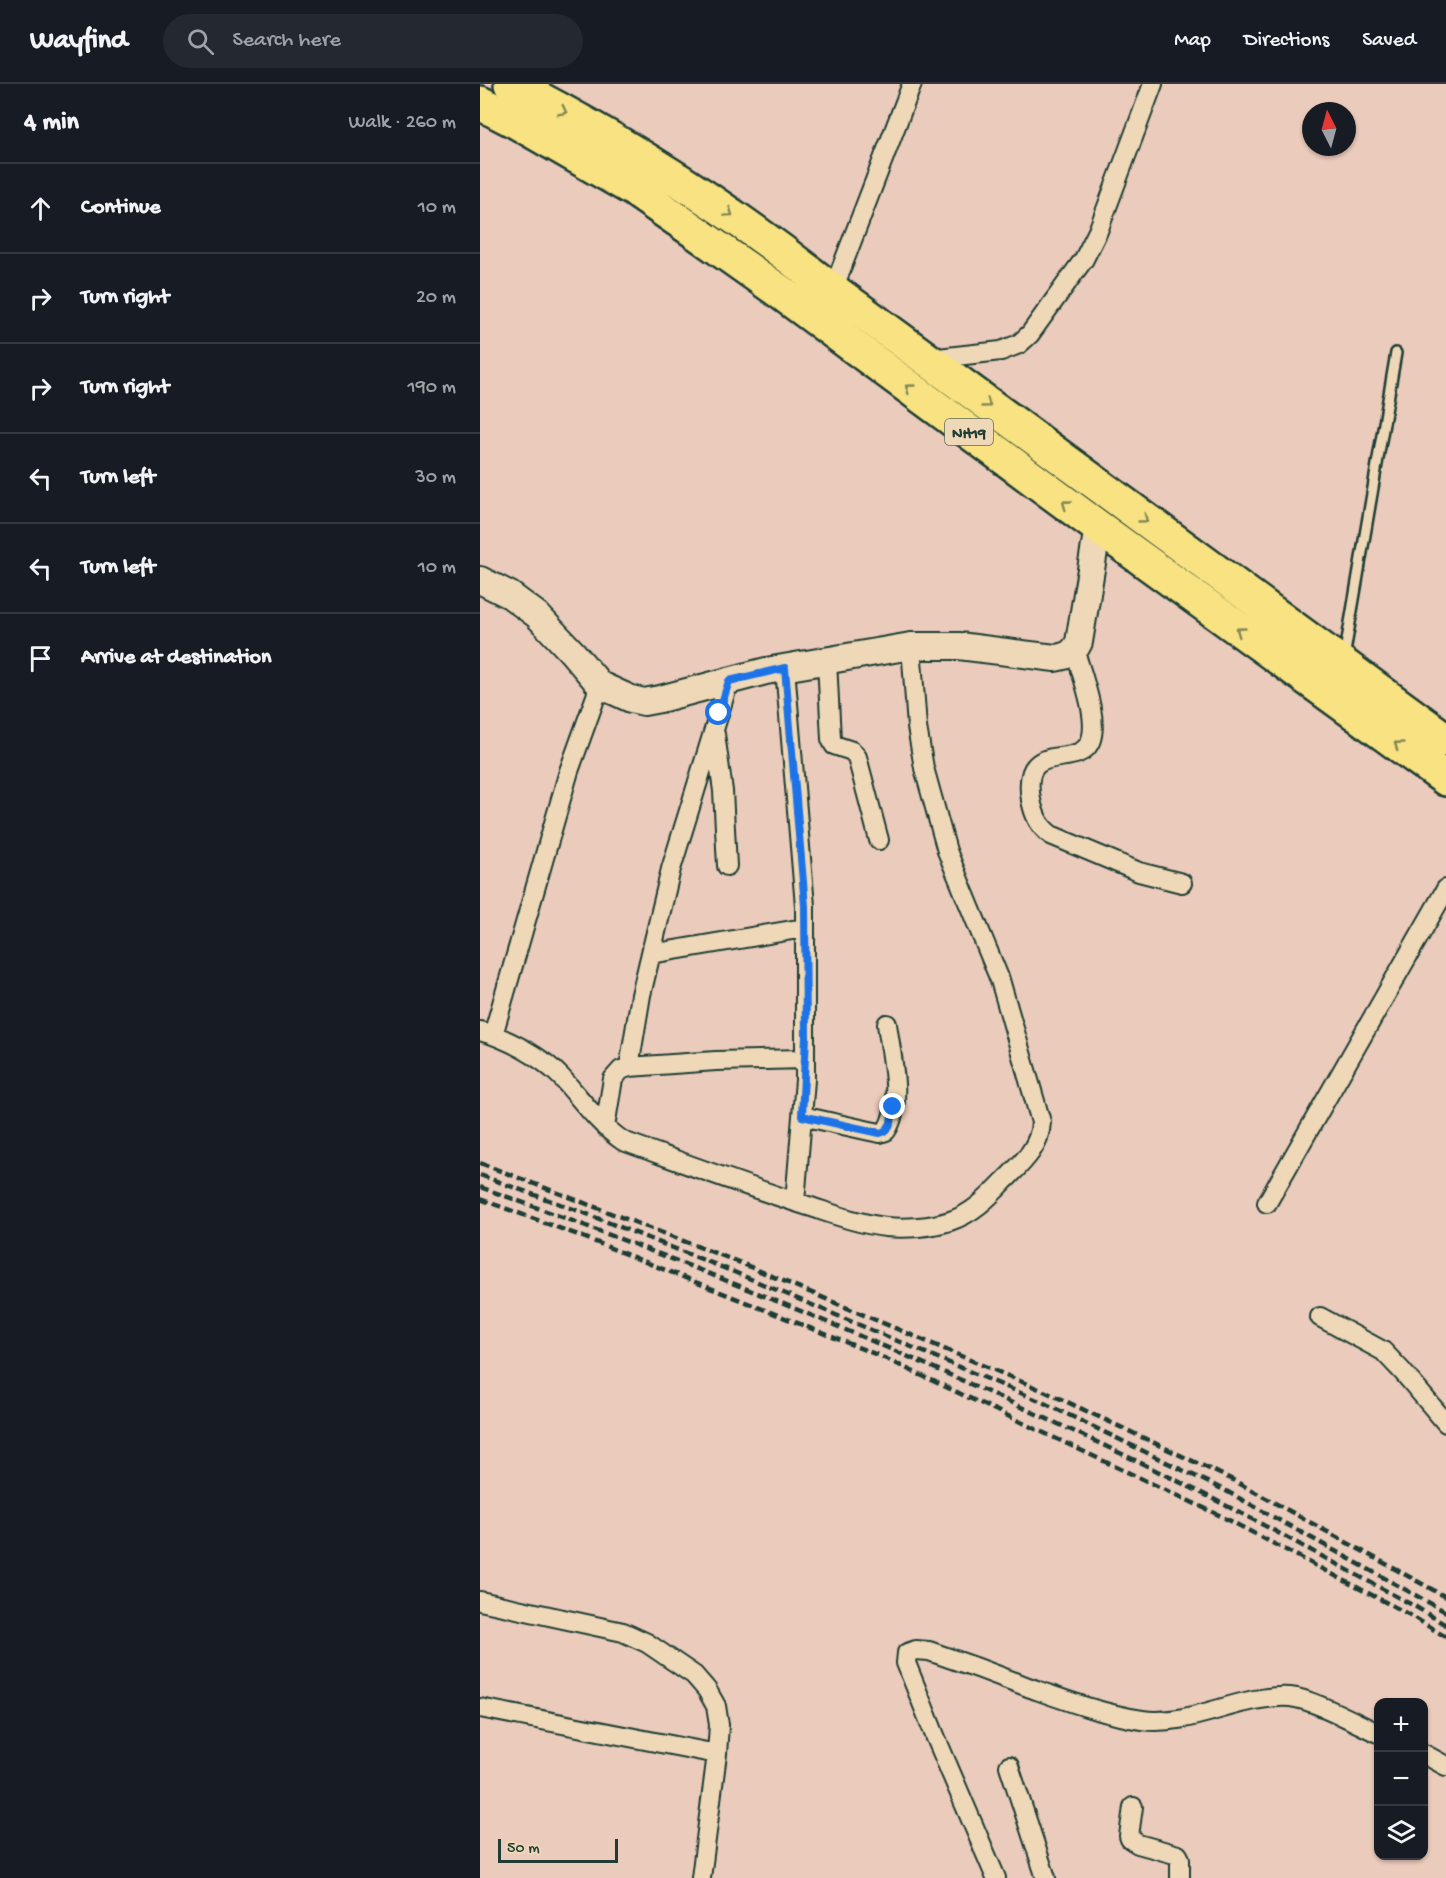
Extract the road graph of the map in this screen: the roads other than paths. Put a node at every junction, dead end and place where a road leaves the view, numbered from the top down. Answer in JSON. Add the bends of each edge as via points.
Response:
{"nodes":[{"id":1,"x":511,"y":84,"type":"edge"},
{"id":2,"x":912,"y":84,"type":"edge"},
{"id":3,"x":1153,"y":84,"type":"edge"},
{"id":4,"x":480,"y":103,"type":"edge"},
{"id":5,"x":833,"y":290,"type":"junction"},
{"id":6,"x":1396,"y":353,"type":"dead end"},
{"id":7,"x":927,"y":360,"type":"junction"},
{"id":8,"x":1098,"y":527,"type":"junction"},
{"id":9,"x":480,"y":580,"type":"edge"},
{"id":10,"x":911,"y":646,"type":"junction"},
{"id":11,"x":1075,"y":651,"type":"junction"},
{"id":12,"x":827,"y":661,"type":"junction"},
{"id":13,"x":1343,"y":666,"type":"junction"},
{"id":14,"x":785,"y":668,"type":"junction"},
{"id":15,"x":729,"y":681,"type":"junction"},
{"id":16,"x":600,"y":685,"type":"junction"},
{"id":17,"x":714,"y":729,"type":"junction"},
{"id":18,"x":1446,"y":740,"type":"edge"},
{"id":19,"x":1446,"y":779,"type":"edge"},
{"id":20,"x":879,"y":840,"type":"dead end"},
{"id":21,"x":727,"y":866,"type":"dead end"},
{"id":22,"x":1182,"y":883,"type":"dead end"},
{"id":23,"x":1446,"y":889,"type":"edge"},
{"id":24,"x":804,"y":928,"type":"junction"},
{"id":25,"x":651,"y":954,"type":"junction"},
{"id":26,"x":887,"y":1024,"type":"dead end"},
{"id":27,"x":487,"y":1033,"type":"edge"},
{"id":28,"x":806,"y":1059,"type":"junction"},
{"id":29,"x":629,"y":1067,"type":"junction"},
{"id":30,"x":802,"y":1116,"type":"junction"},
{"id":31,"x":605,"y":1127,"type":"junction"},
{"id":32,"x":795,"y":1202,"type":"junction"},
{"id":33,"x":1267,"y":1203,"type":"dead end"},
{"id":34,"x":1320,"y":1317,"type":"dead end"},
{"id":35,"x":1446,"y":1423,"type":"edge"},
{"id":36,"x":480,"y":1601,"type":"edge"},
{"id":37,"x":480,"y":1708,"type":"edge"},
{"id":38,"x":1374,"y":1731,"type":"edge"},
{"id":39,"x":717,"y":1754,"type":"junction"},
{"id":40,"x":1428,"y":1756,"type":"edge"},
{"id":41,"x":1009,"y":1766,"type":"dead end"},
{"id":42,"x":1446,"y":1766,"type":"edge"},
{"id":43,"x":1133,"y":1807,"type":"dead end"},
{"id":44,"x":701,"y":1878,"type":"edge"},
{"id":45,"x":996,"y":1878,"type":"edge"},
{"id":46,"x":1046,"y":1878,"type":"edge"},
{"id":47,"x":1180,"y":1878,"type":"edge"}],
"edges":[{"from":1,"to":5,"type":"highway","number":"NH19","one_way":true,"via":[[645,158],[769,241]]},
{"from":2,"to":5,"type":"street"},
{"from":3,"to":7,"type":"street","via":[[1098,231],[1084,259],[1030,334],[1001,351]]},
{"from":8,"to":4,"type":"highway","number":"NH19","one_way":true,"via":[[776,289],[633,189]]},
{"from":5,"to":7,"type":"highway","number":"NH19"},
{"from":6,"to":13,"type":"lane"},
{"from":7,"to":13,"type":"highway","number":"NH19","one_way":true},
{"from":8,"to":11,"type":"street"},
{"from":19,"to":8,"type":"highway","number":"NH19","one_way":true},
{"from":9,"to":16,"type":"street","via":[[537,615]]},
{"from":10,"to":11,"type":"street","via":[[959,646],[1056,658]]},
{"from":10,"to":12,"type":"street"},
{"from":10,"to":32,"type":"street","via":[[924,768],[947,851],[1000,980],[1038,1107],[1041,1132],[1025,1160],[984,1201],[966,1215],[948,1222],[888,1227]]},
{"from":11,"to":22,"type":"street","via":[[1092,719],[1092,739],[1087,748],[1077,753],[1042,761],[1035,767],[1030,776],[1035,815],[1041,828],[1051,835],[1139,872]]},
{"from":12,"to":14,"type":"street"},
{"from":12,"to":20,"type":"street","via":[[831,738],[834,745],[852,751],[857,757]]},
{"from":13,"to":18,"type":"highway","number":"NH19"},
{"from":14,"to":15,"type":"street"},
{"from":14,"to":24,"type":"street"},
{"from":15,"to":16,"type":"street","via":[[644,702]]},
{"from":15,"to":17,"type":"street"},
{"from":16,"to":27,"type":"street"},
{"from":17,"to":21,"type":"street","via":[[723,791]]},
{"from":17,"to":25,"type":"street","via":[[671,869]]},
{"from":23,"to":33,"type":"street"},
{"from":24,"to":25,"type":"street"},
{"from":24,"to":28,"type":"street"},
{"from":25,"to":29,"type":"street"},
{"from":26,"to":30,"type":"street","via":[[896,1091],[886,1131]]},
{"from":27,"to":31,"type":"street","via":[[544,1061]]},
{"from":28,"to":29,"type":"street"},
{"from":28,"to":30,"type":"street"},
{"from":29,"to":31,"type":"street","via":[[613,1079]]},
{"from":30,"to":32,"type":"street"},
{"from":31,"to":32,"type":"street","via":[[623,1141]]},
{"from":34,"to":35,"type":"street","via":[[1383,1351]]},
{"from":36,"to":39,"type":"street","via":[[623,1632],[647,1643],[694,1675],[707,1690],[716,1706],[719,1725]]},
{"from":37,"to":39,"type":"street"},
{"from":38,"to":45,"type":"street","via":[[1291,1697],[1265,1698],[1163,1721],[1143,1720],[1083,1707],[929,1651],[907,1653],[906,1663]]},
{"from":39,"to":44,"type":"street"},
{"from":40,"to":42,"type":"street"},
{"from":41,"to":46,"type":"street"},
{"from":43,"to":47,"type":"street","via":[[1130,1839],[1178,1855]]}]}
